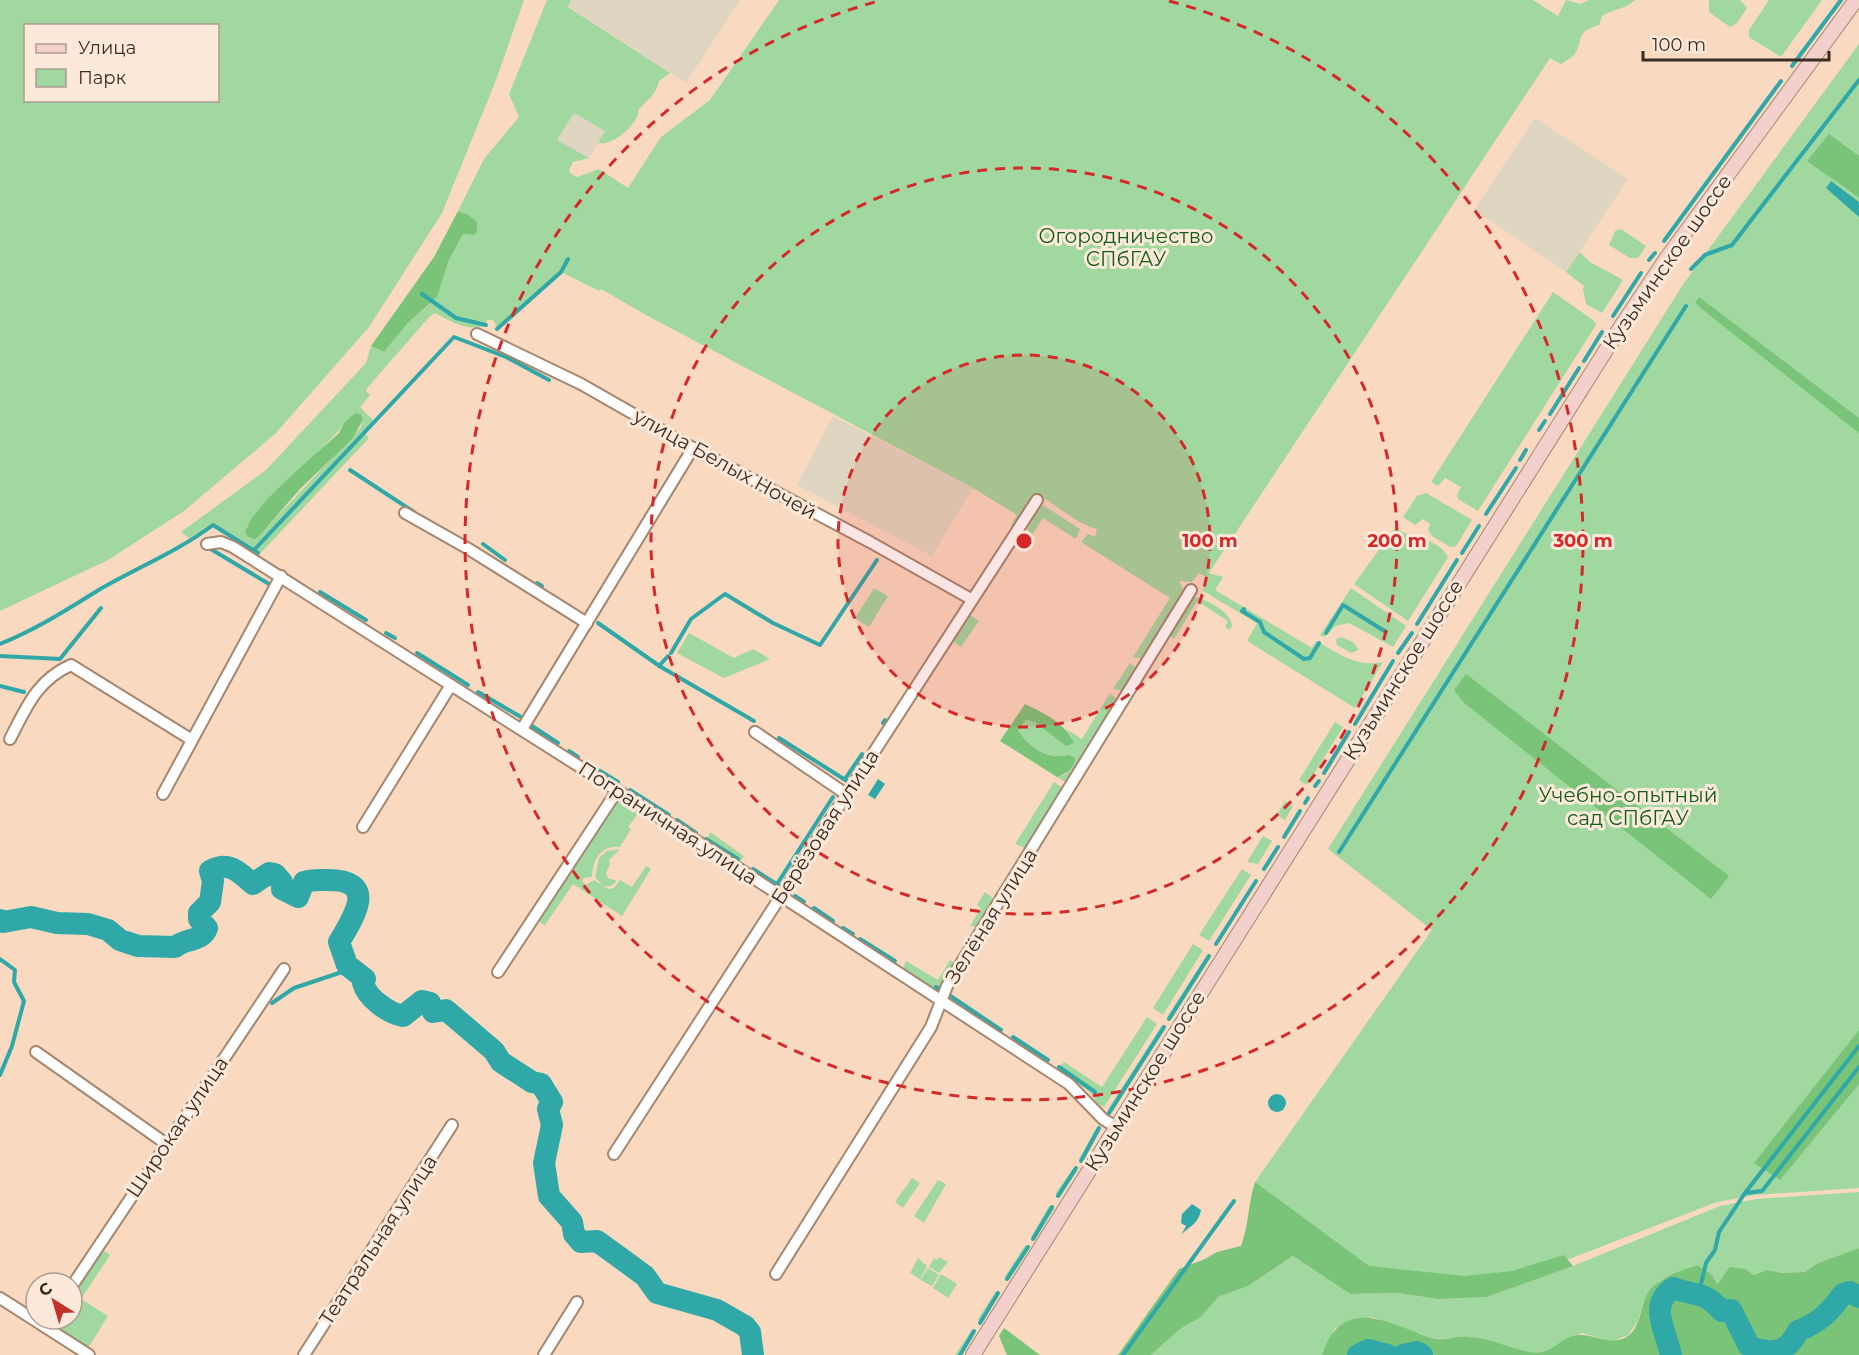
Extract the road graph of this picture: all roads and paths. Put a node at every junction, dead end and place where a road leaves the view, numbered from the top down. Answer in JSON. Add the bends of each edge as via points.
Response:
{"nodes":[{"id":1,"x":1856,"y":0,"type":"edge"},
{"id":2,"x":477,"y":334,"type":"dead end"},
{"id":3,"x":693,"y":448,"type":"junction"},
{"id":4,"x":1037,"y":500,"type":"dead end"},
{"id":5,"x":405,"y":513,"type":"dead end"},
{"id":6,"x":207,"y":544,"type":"dead end"},
{"id":7,"x":281,"y":576,"type":"junction"},
{"id":8,"x":1191,"y":590,"type":"dead end"},
{"id":9,"x":971,"y":599,"type":"junction"},
{"id":10,"x":586,"y":623,"type":"junction"},
{"id":11,"x":451,"y":685,"type":"junction"},
{"id":12,"x":522,"y":729,"type":"junction"},
{"id":13,"x":755,"y":732,"type":"dead end"},
{"id":14,"x":9,"y":739,"type":"dead end"},
{"id":15,"x":192,"y":740,"type":"junction"},
{"id":16,"x":617,"y":791,"type":"junction"},
{"id":17,"x":163,"y":794,"type":"dead end"},
{"id":18,"x":846,"y":794,"type":"junction"},
{"id":19,"x":363,"y":827,"type":"dead end"},
{"id":20,"x":781,"y":897,"type":"junction"},
{"id":21,"x":284,"y":969,"type":"dead end"},
{"id":22,"x":498,"y":972,"type":"dead end"},
{"id":23,"x":940,"y":1001,"type":"junction"},
{"id":24,"x":36,"y":1052,"type":"dead end"},
{"id":25,"x":452,"y":1125,"type":"dead end"},
{"id":26,"x":1116,"y":1127,"type":"junction"},
{"id":27,"x":165,"y":1143,"type":"junction"},
{"id":28,"x":614,"y":1154,"type":"dead end"},
{"id":29,"x":82,"y":1271,"type":"edge"},
{"id":30,"x":776,"y":1274,"type":"dead end"},
{"id":31,"x":0,"y":1298,"type":"edge"},
{"id":32,"x":577,"y":1302,"type":"dead end"},
{"id":33,"x":24,"y":1310,"type":"edge"},
{"id":34,"x":58,"y":1331,"type":"edge"},
{"id":35,"x":89,"y":1355,"type":"edge"},
{"id":36,"x":304,"y":1355,"type":"edge"},
{"id":37,"x":544,"y":1355,"type":"edge"},
{"id":38,"x":973,"y":1355,"type":"edge"}],
"edges":[{"from":1,"to":26,"type":"main road","name":"Кузьминское шоссе","via":[[1666,259],[1618,331]]},
{"from":2,"to":3,"type":"street","name":"улица Белых Ночей","via":[[555,370]]},
{"from":3,"to":9,"type":"street","name":"улица Белых Ночей"},
{"from":3,"to":10,"type":"street"},
{"from":4,"to":9,"type":"street","name":"Берёзовая улица"},
{"from":5,"to":10,"type":"street"},
{"from":6,"to":7,"type":"street","name":"Пограничная улица","via":[[221,542],[233,547]]},
{"from":7,"to":11,"type":"street","name":"Пограничная улица"},
{"from":7,"to":15,"type":"street"},
{"from":8,"to":23,"type":"street","name":"Зелёная улица"},
{"from":9,"to":18,"type":"street","name":"Берёзовая улица"},
{"from":10,"to":12,"type":"street"},
{"from":11,"to":12,"type":"street","name":"Пограничная улица"},
{"from":11,"to":19,"type":"street"},
{"from":12,"to":16,"type":"street","name":"Пограничная улица"},
{"from":13,"to":18,"type":"street"},
{"from":14,"to":15,"type":"street","via":[[36,690],[49,677],[71,665]]},
{"from":15,"to":17,"type":"street"},
{"from":16,"to":20,"type":"street","name":"Пограничная улица"},
{"from":16,"to":22,"type":"street"},
{"from":18,"to":20,"type":"street","name":"Берёзовая улица"},
{"from":20,"to":23,"type":"street","name":"Пограничная улица"},
{"from":20,"to":28,"type":"street","name":"Берёзовая улица"},
{"from":21,"to":27,"type":"street","name":"Широкая улица"},
{"from":23,"to":26,"type":"street","name":"Пограничная улица","via":[[1069,1084]]},
{"from":23,"to":30,"type":"street","name":"Зелёная улица","via":[[931,1027]]},
{"from":24,"to":27,"type":"street"},
{"from":25,"to":36,"type":"street","name":"Театральная улица"},
{"from":26,"to":38,"type":"main road","name":"Кузьминское шоссе"},
{"from":27,"to":29,"type":"street","name":"Широкая улица"},
{"from":31,"to":33,"type":"street"},
{"from":32,"to":37,"type":"street"},
{"from":34,"to":35,"type":"street"}]}
